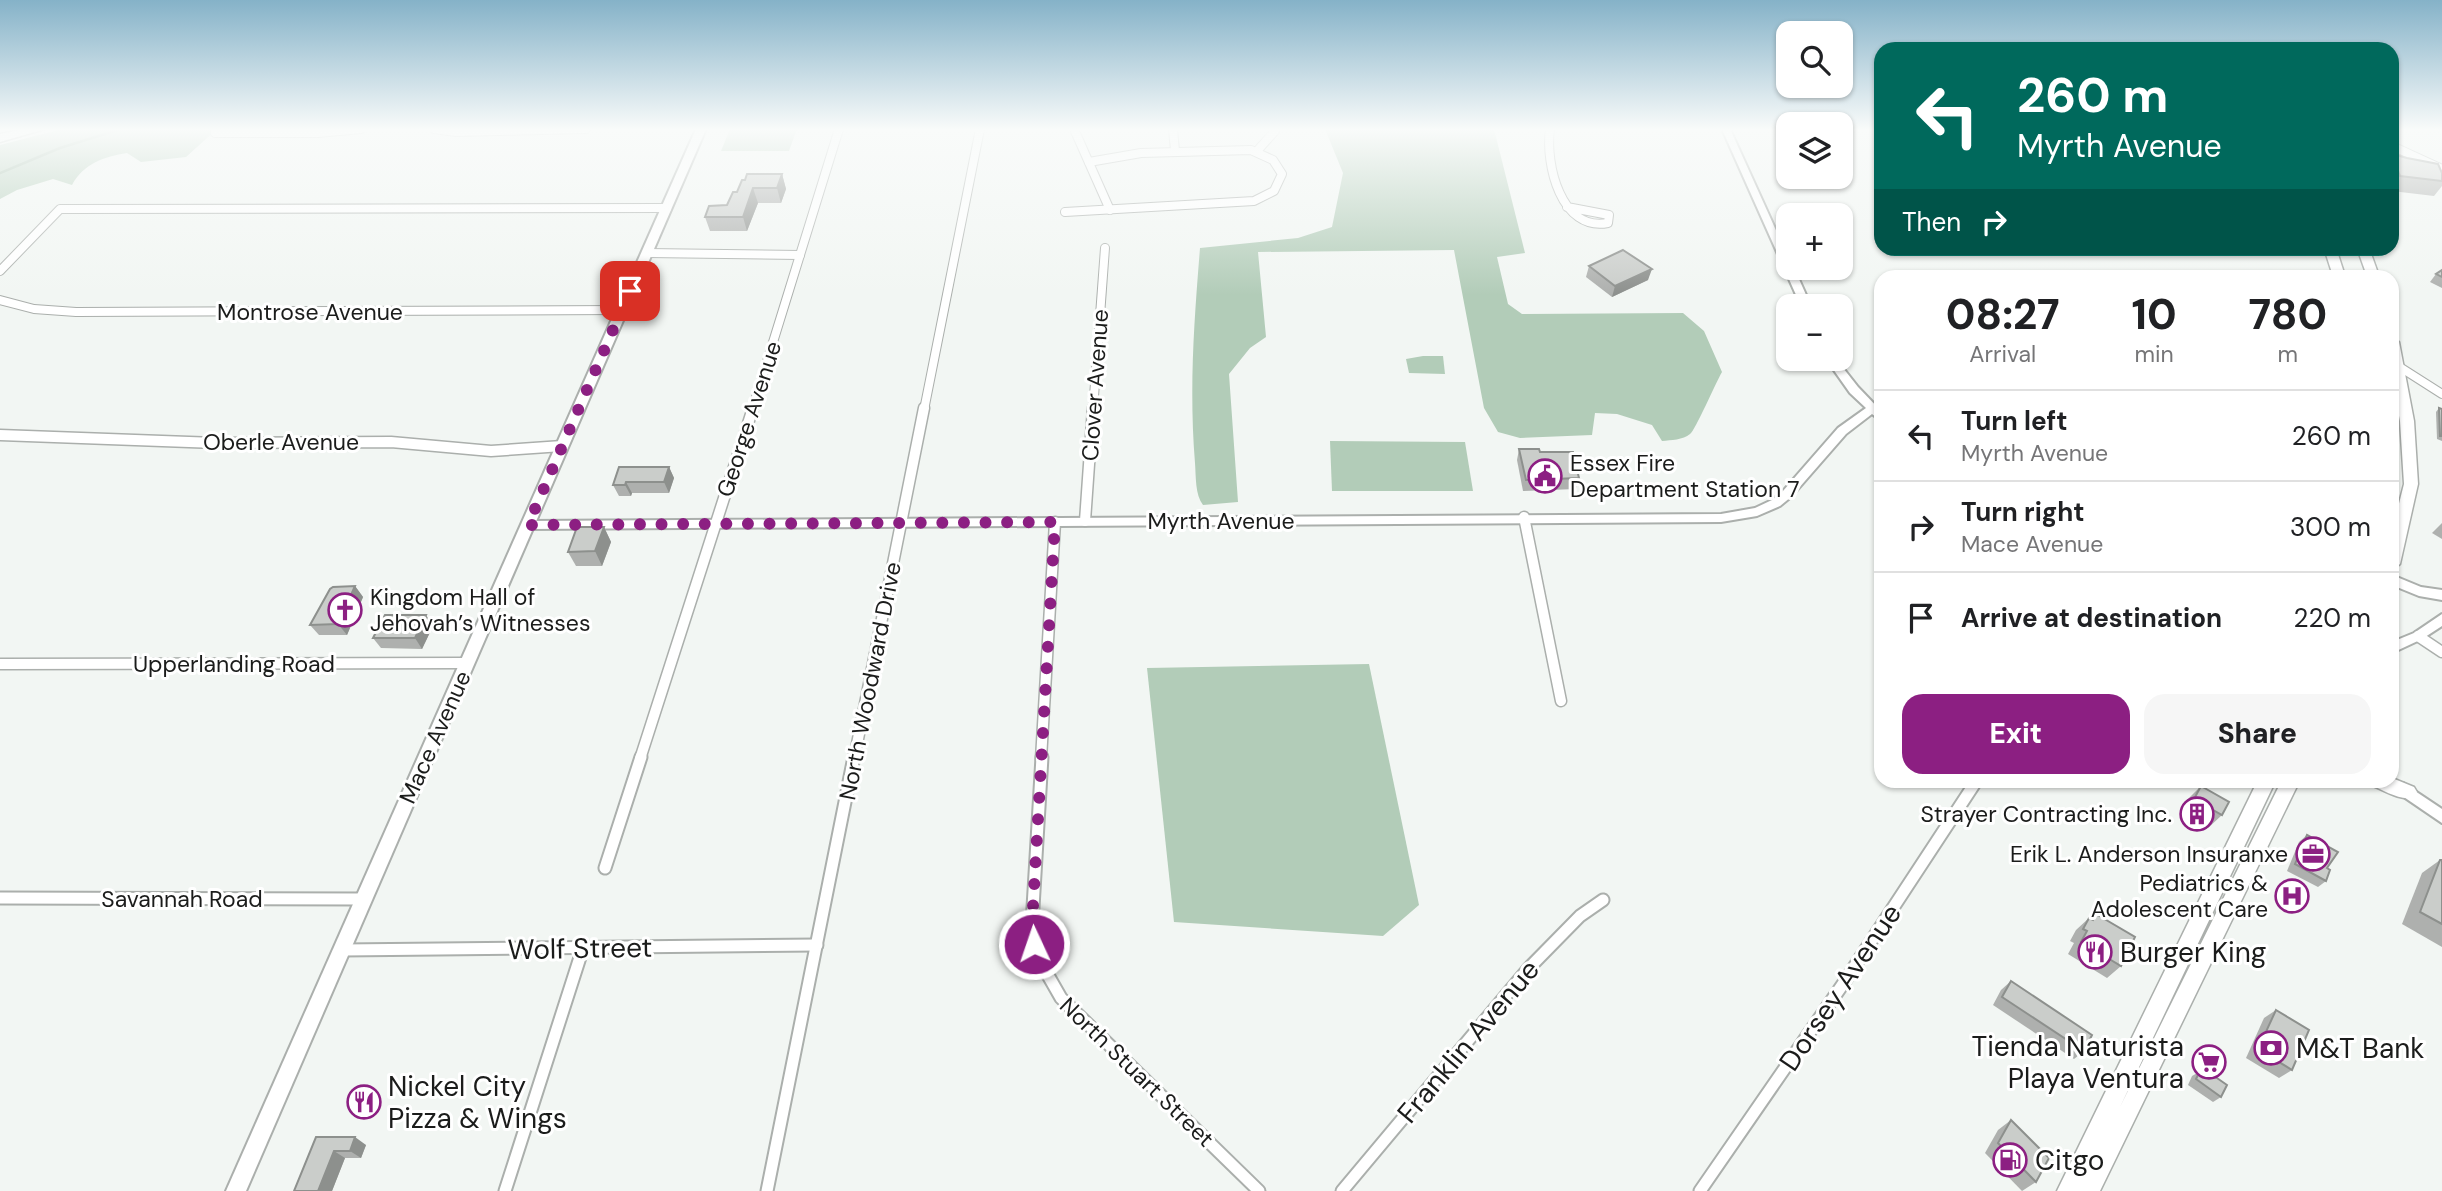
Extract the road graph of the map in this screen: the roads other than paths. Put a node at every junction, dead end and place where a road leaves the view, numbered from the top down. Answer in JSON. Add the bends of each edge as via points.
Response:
{"nodes":[{"id":1,"x":677,"y":185,"type":"edge"},
{"id":2,"x":822,"y":185,"type":"edge"},
{"id":3,"x":969,"y":185,"type":"edge"},
{"id":4,"x":1101,"y":185,"type":"edge"},
{"id":5,"x":1277,"y":185,"type":"edge"},
{"id":6,"x":1559,"y":185,"type":"edge"},
{"id":7,"x":1751,"y":185,"type":"edge"},
{"id":8,"x":1567,"y":207,"type":"junction"},
{"id":9,"x":667,"y":208,"type":"junction"},
{"id":10,"x":1110,"y":210,"type":"junction"},
{"id":11,"x":1065,"y":212,"type":"dead end"},
{"id":12,"x":1105,"y":248,"type":"dead end"},
{"id":13,"x":648,"y":253,"type":"junction"},
{"id":14,"x":800,"y":255,"type":"junction"},
{"id":15,"x":0,"y":271,"type":"edge"},
{"id":16,"x":1801,"y":294,"type":"edge"},
{"id":17,"x":0,"y":300,"type":"edge"},
{"id":18,"x":622,"y":310,"type":"junction"},
{"id":19,"x":2399,"y":367,"type":"edge"},
{"id":20,"x":1840,"y":371,"type":"edge"},
{"id":21,"x":2399,"y":383,"type":"edge"},
{"id":22,"x":2442,"y":394,"type":"edge"},
{"id":23,"x":1874,"y":409,"type":"edge"},
{"id":24,"x":1874,"y":414,"type":"edge"},
{"id":25,"x":0,"y":435,"type":"edge"},
{"id":26,"x":562,"y":446,"type":"junction"},
{"id":27,"x":1524,"y":517,"type":"junction"},
{"id":28,"x":1085,"y":521,"type":"junction"},
{"id":29,"x":1055,"y":522,"type":"junction"},
{"id":30,"x":902,"y":523,"type":"junction"},
{"id":31,"x":715,"y":524,"type":"junction"},
{"id":32,"x":528,"y":525,"type":"junction"},
{"id":33,"x":2399,"y":535,"type":"edge"},
{"id":34,"x":2399,"y":583,"type":"edge"},
{"id":35,"x":2442,"y":595,"type":"edge"},
{"id":36,"x":2442,"y":619,"type":"edge"},
{"id":37,"x":2418,"y":636,"type":"junction"},
{"id":38,"x":2399,"y":645,"type":"edge"},
{"id":39,"x":2442,"y":652,"type":"edge"},
{"id":40,"x":467,"y":663,"type":"junction"},
{"id":41,"x":0,"y":664,"type":"edge"},
{"id":42,"x":1561,"y":701,"type":"dead end"},
{"id":43,"x":2399,"y":785,"type":"edge"},
{"id":44,"x":1972,"y":788,"type":"edge"},
{"id":45,"x":2263,"y":788,"type":"edge"},
{"id":46,"x":2289,"y":788,"type":"edge"},
{"id":47,"x":2398,"y":788,"type":"edge"},
{"id":48,"x":2408,"y":792,"type":"junction"},
{"id":49,"x":2442,"y":817,"type":"edge"},
{"id":50,"x":605,"y":867,"type":"dead end"},
{"id":51,"x":0,"y":898,"type":"edge"},
{"id":52,"x":364,"y":899,"type":"junction"},
{"id":53,"x":1603,"y":900,"type":"dead end"},
{"id":54,"x":817,"y":945,"type":"junction"},
{"id":55,"x":583,"y":948,"type":"junction"},
{"id":56,"x":343,"y":950,"type":"junction"},
{"id":57,"x":236,"y":1191,"type":"edge"},
{"id":58,"x":505,"y":1191,"type":"edge"},
{"id":59,"x":767,"y":1191,"type":"edge"},
{"id":60,"x":1259,"y":1191,"type":"edge"},
{"id":61,"x":1342,"y":1191,"type":"edge"},
{"id":62,"x":1700,"y":1191,"type":"edge"},
{"id":63,"x":2068,"y":1191,"type":"edge"},
{"id":64,"x":2089,"y":1191,"type":"edge"}],
"edges":[{"from":1,"to":9,"type":"main road","name":"Mace Avenue"},
{"from":2,"to":14,"type":"street","name":"George Avenue"},
{"from":3,"to":30,"type":"street","name":"North Woodward Drive"},
{"from":4,"to":10,"type":"street"},
{"from":5,"to":10,"type":"street","via":[[1263,198],[1233,204]]},
{"from":6,"to":8,"type":"street"},
{"from":7,"to":16,"type":"street"},
{"from":8,"to":8,"type":"street","via":[[1590,224],[1608,223],[1609,215],[1601,211]]},
{"from":9,"to":13,"type":"main road","name":"Mace Avenue"},
{"from":9,"to":15,"type":"street","via":[[60,209]]},
{"from":10,"to":11,"type":"street"},
{"from":12,"to":28,"type":"street","name":"Clover Avenue"},
{"from":13,"to":14,"type":"street"},
{"from":13,"to":18,"type":"main road","name":"Mace Avenue"},
{"from":14,"to":31,"type":"street","name":"George Avenue"},
{"from":17,"to":18,"type":"street","name":"Montrose Avenue","via":[[34,309],[76,312]]},
{"from":18,"to":26,"type":"main road","name":"Mace Avenue"},
{"from":19,"to":22,"type":"street"},
{"from":20,"to":23,"type":"street"},
{"from":21,"to":33,"type":"main road","via":[[2411,484]]},
{"from":24,"to":27,"type":"street","name":"Myrth Avenue","via":[[1842,432],[1787,494],[1757,512],[1721,518]]},
{"from":25,"to":26,"type":"street","name":"Oberle Avenue","via":[[203,443],[391,442],[491,451]]},
{"from":26,"to":32,"type":"main road","name":"Mace Avenue"},
{"from":27,"to":28,"type":"street","name":"Myrth Avenue"},
{"from":27,"to":42,"type":"street"},
{"from":28,"to":29,"type":"street","name":"Myrth Avenue"},
{"from":29,"to":30,"type":"street","name":"Myrth Avenue"},
{"from":29,"to":60,"type":"street","name":"North Stuart Street","via":[[1032,924],[1038,958],[1043,974],[1061,998]]},
{"from":30,"to":31,"type":"street","name":"Myrth Avenue"},
{"from":30,"to":54,"type":"street","name":"North Woodward Drive"},
{"from":31,"to":32,"type":"street","name":"Myrth Avenue"},
{"from":31,"to":50,"type":"street","name":"George Avenue"},
{"from":32,"to":40,"type":"main road","name":"Mace Avenue"},
{"from":34,"to":35,"type":"street"},
{"from":36,"to":37,"type":"street"},
{"from":37,"to":38,"type":"street"},
{"from":37,"to":39,"type":"street"},
{"from":40,"to":41,"type":"street","name":"Upperlanding Road"},
{"from":40,"to":52,"type":"main road","name":"Mace Avenue"},
{"from":43,"to":48,"type":"street"},
{"from":44,"to":62,"type":"street","name":"Dorsey Avenue"},
{"from":45,"to":63,"type":"main road"},
{"from":46,"to":64,"type":"main road"},
{"from":47,"to":48,"type":"main road"},
{"from":48,"to":49,"type":"street"},
{"from":51,"to":52,"type":"street","name":"Savannah Road"},
{"from":52,"to":56,"type":"main road","name":"Mace Avenue"},
{"from":53,"to":61,"type":"street","name":"Franklin Avenue","via":[[1580,916],[1528,969]]},
{"from":54,"to":55,"type":"street","name":"Wolf Street"},
{"from":54,"to":59,"type":"street","name":"North Woodward Drive"},
{"from":55,"to":56,"type":"street","name":"Wolf Street"},
{"from":55,"to":58,"type":"street"},
{"from":56,"to":57,"type":"main road","name":"Mace Avenue"}]}
